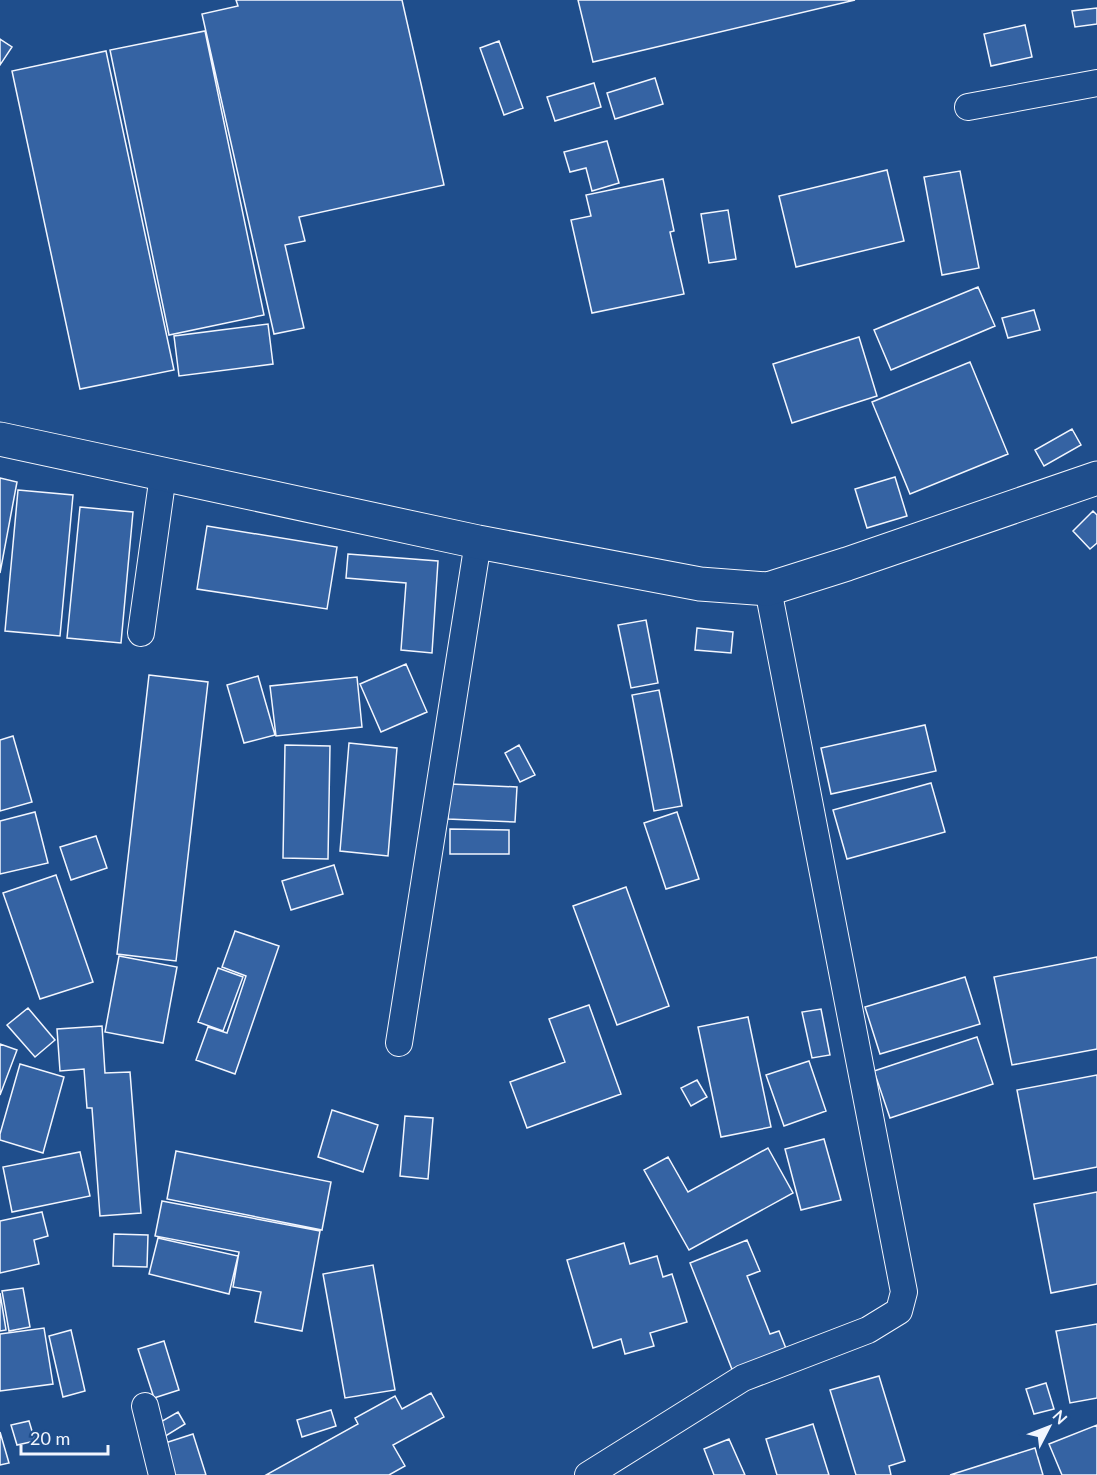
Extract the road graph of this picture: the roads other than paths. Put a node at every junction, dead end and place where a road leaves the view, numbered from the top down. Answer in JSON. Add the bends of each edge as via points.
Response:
{"nodes":[{"id":1,"x":1097,"y":82,"type":"edge"},
{"id":2,"x":968,"y":107,"type":"dead end"},
{"id":3,"x":0,"y":439,"type":"edge"},
{"id":4,"x":163,"y":475,"type":"junction"},
{"id":5,"x":1097,"y":478,"type":"edge"},
{"id":6,"x":478,"y":542,"type":"junction"},
{"id":7,"x":768,"y":589,"type":"junction"},
{"id":8,"x":141,"y":633,"type":"dead end"},
{"id":9,"x":399,"y":1043,"type":"dead end"},
{"id":10,"x":145,"y":1406,"type":"dead end"},
{"id":11,"x":162,"y":1475,"type":"edge"},
{"id":12,"x":588,"y":1475,"type":"edge"}],
"edges":[{"from":1,"to":2,"type":"street"},
{"from":3,"to":4,"type":"street"},
{"from":4,"to":6,"type":"street"},
{"from":4,"to":8,"type":"street"},
{"from":5,"to":7,"type":"street"},
{"from":6,"to":7,"type":"street","via":[[700,584]]},
{"from":6,"to":9,"type":"street"},
{"from":7,"to":12,"type":"street","via":[[904,1292],[899,1311],[868,1330],[743,1378]]},
{"from":10,"to":11,"type":"street"}]}
